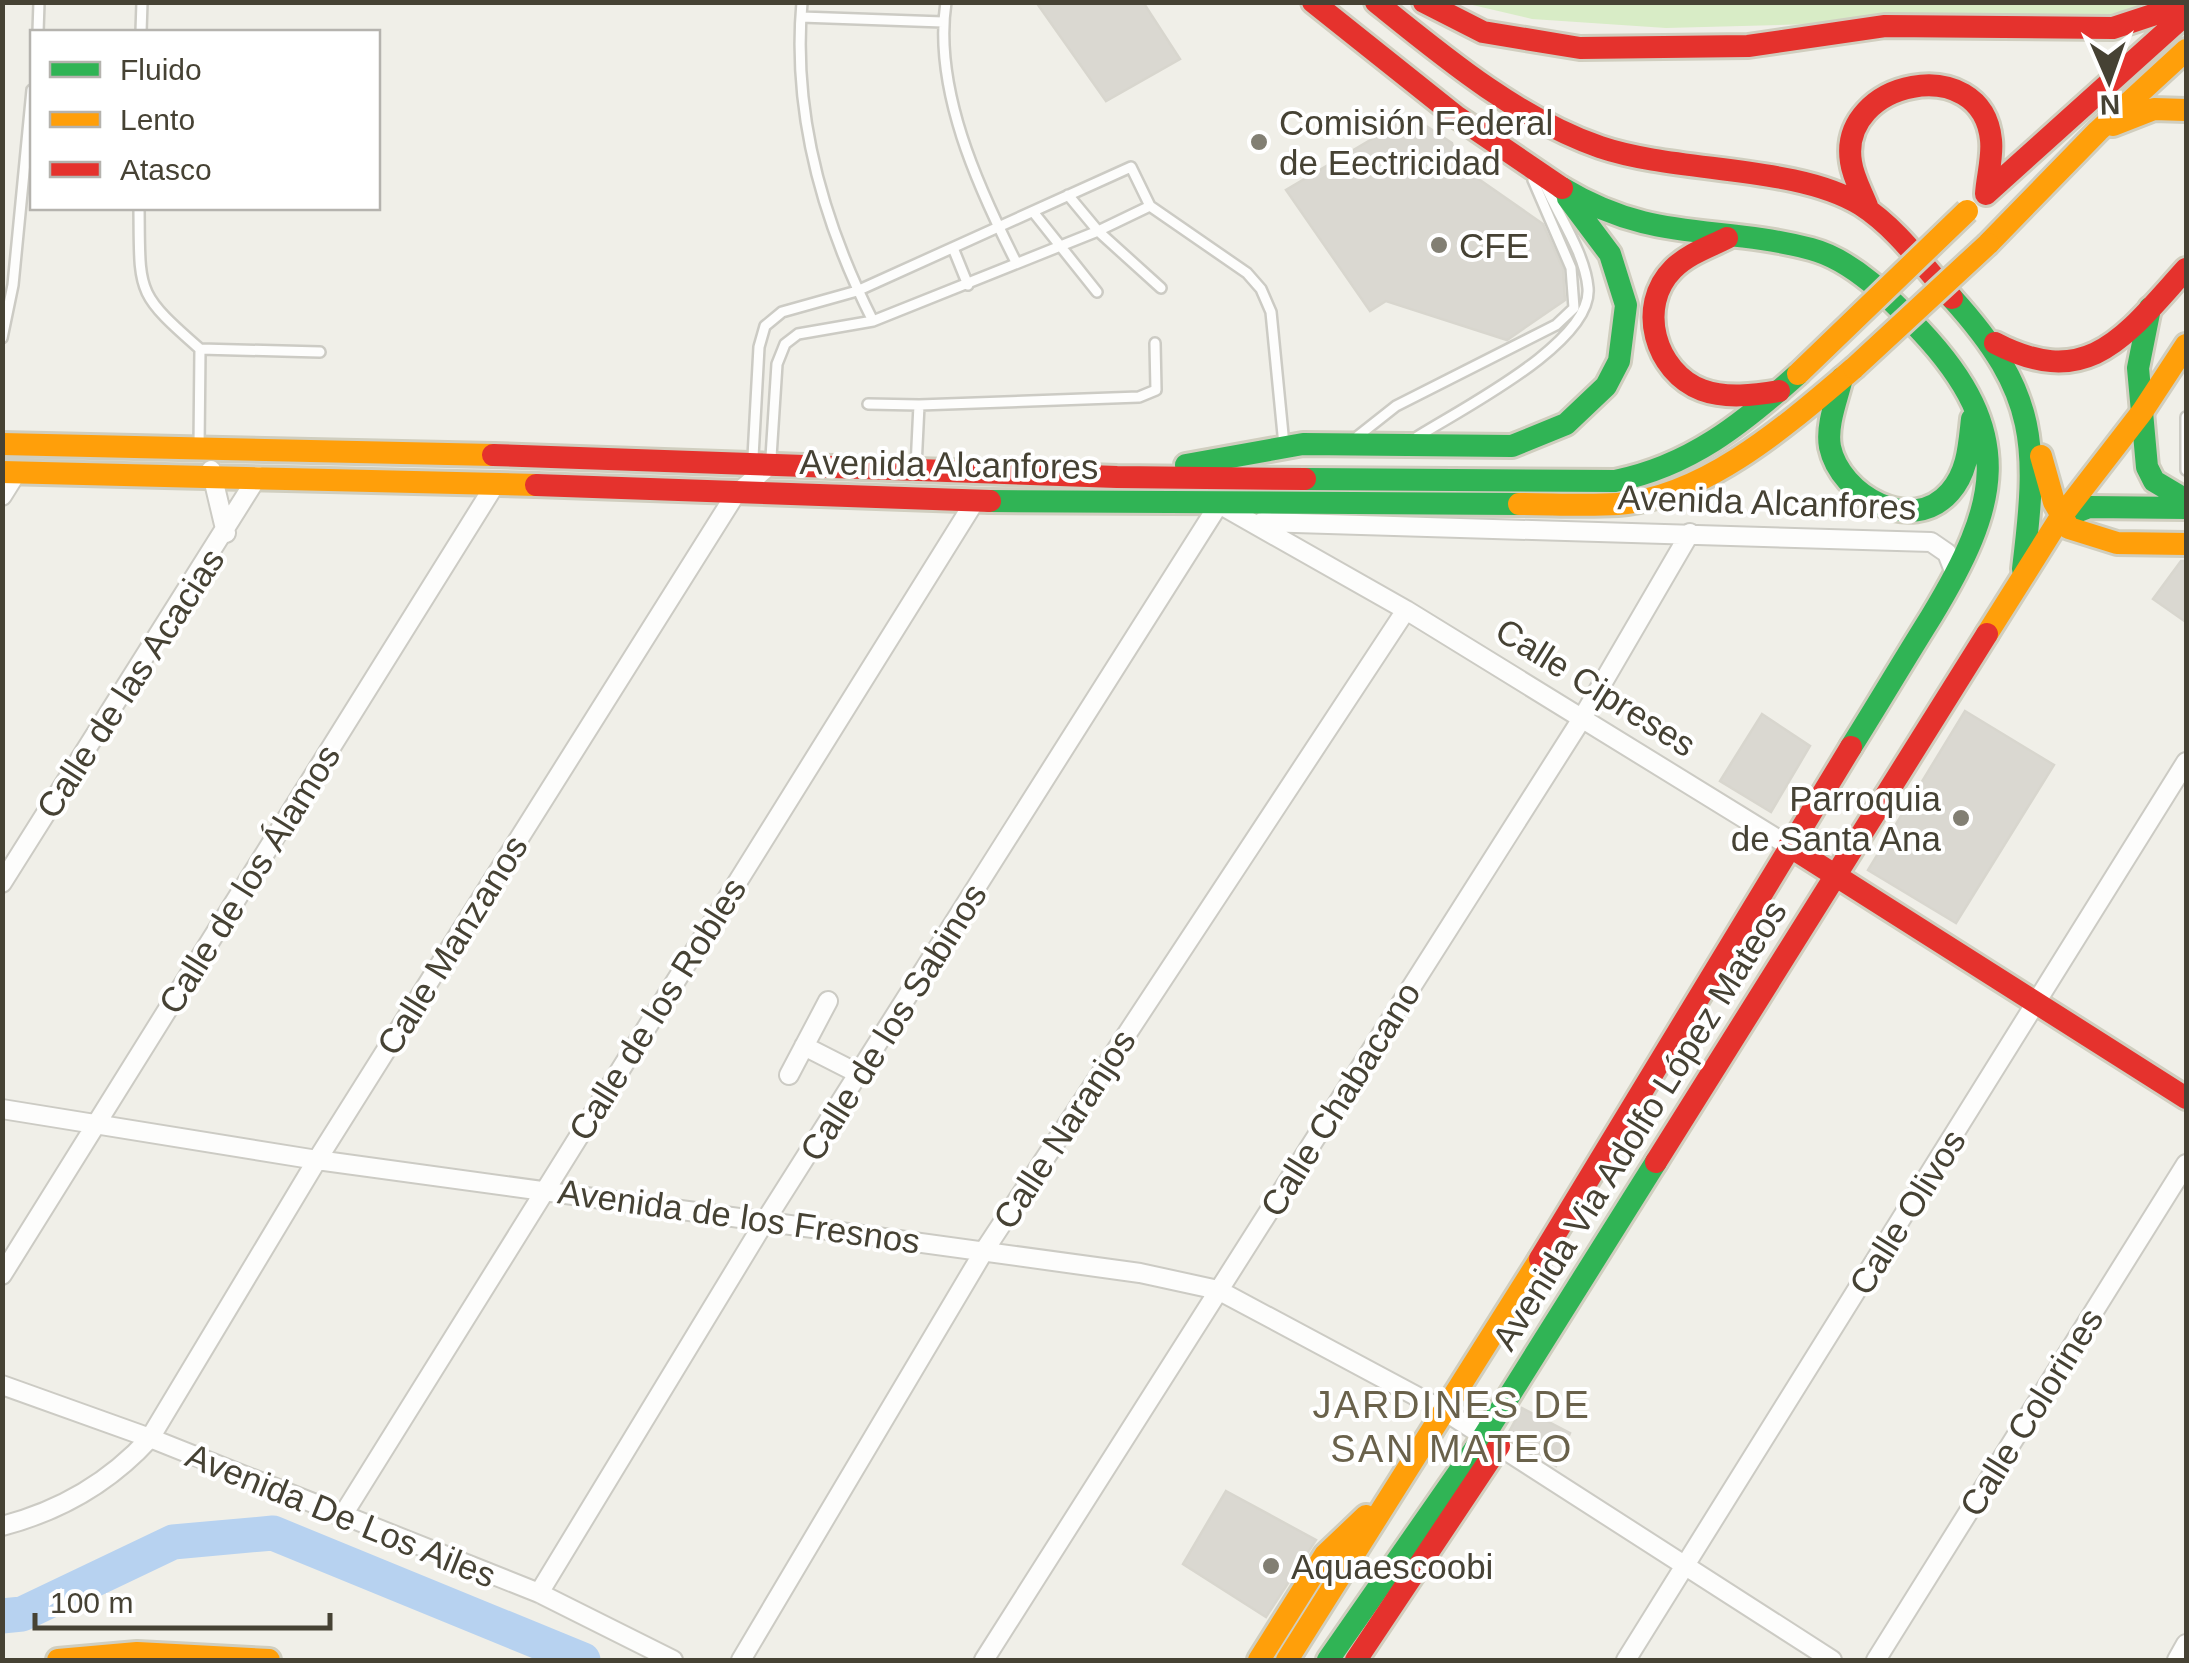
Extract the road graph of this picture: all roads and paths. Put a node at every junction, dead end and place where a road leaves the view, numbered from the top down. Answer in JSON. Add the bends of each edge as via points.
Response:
{"nodes":[{"id":1,"x":39,"y":2,"type":"edge"},
{"id":2,"x":142,"y":2,"type":"edge"},
{"id":3,"x":802,"y":2,"type":"edge"},
{"id":4,"x":946,"y":2,"type":"edge"},
{"id":5,"x":1312,"y":2,"type":"edge"},
{"id":6,"x":1376,"y":2,"type":"edge"},
{"id":7,"x":1424,"y":2,"type":"edge"},
{"id":8,"x":2186,"y":4,"type":"edge"},
{"id":9,"x":2186,"y":14,"type":"edge"},
{"id":10,"x":800,"y":17,"type":"junction"},
{"id":11,"x":943,"y":22,"type":"junction"},
{"id":12,"x":38,"y":30,"type":"edge"},
{"id":13,"x":141,"y":30,"type":"edge"},
{"id":14,"x":2186,"y":50,"type":"edge"},
{"id":15,"x":2186,"y":110,"type":"edge"},
{"id":16,"x":30,"y":119,"type":"edge"},
{"id":17,"x":2098,"y":131,"type":"junction"},
{"id":18,"x":1542,"y":176,"type":"junction"},
{"id":19,"x":1986,"y":194,"type":"junction"},
{"id":20,"x":1068,"y":195,"type":"junction"},
{"id":21,"x":1150,"y":206,"type":"junction"},
{"id":22,"x":1867,"y":206,"type":"junction"},
{"id":23,"x":139,"y":210,"type":"edge"},
{"id":24,"x":1034,"y":213,"type":"junction"},
{"id":25,"x":998,"y":227,"type":"junction"},
{"id":26,"x":1098,"y":232,"type":"junction"},
{"id":27,"x":1728,"y":238,"type":"junction"},
{"id":28,"x":953,"y":248,"type":"junction"},
{"id":29,"x":1057,"y":248,"type":"junction"},
{"id":30,"x":1016,"y":262,"type":"junction"},
{"id":31,"x":2186,"y":269,"type":"edge"},
{"id":32,"x":968,"y":285,"type":"junction"},
{"id":33,"x":1161,"y":288,"type":"dead end"},
{"id":34,"x":858,"y":291,"type":"junction"},
{"id":35,"x":1096,"y":292,"type":"dead end"},
{"id":36,"x":2150,"y":306,"type":"junction"},
{"id":37,"x":873,"y":321,"type":"junction"},
{"id":38,"x":2,"y":338,"type":"edge"},
{"id":39,"x":1990,"y":340,"type":"junction"},
{"id":40,"x":1155,"y":344,"type":"dead end"},
{"id":41,"x":200,"y":350,"type":"junction"},
{"id":42,"x":320,"y":352,"type":"dead end"},
{"id":43,"x":2184,"y":352,"type":"edge"},
{"id":44,"x":1848,"y":373,"type":"junction"},
{"id":45,"x":757,"y":376,"type":"junction"},
{"id":46,"x":776,"y":377,"type":"junction"},
{"id":47,"x":1779,"y":392,"type":"junction"},
{"id":48,"x":1973,"y":398,"type":"junction"},
{"id":49,"x":868,"y":404,"type":"dead end"},
{"id":50,"x":920,"y":405,"type":"junction"},
{"id":51,"x":2142,"y":412,"type":"junction"},
{"id":52,"x":2186,"y":417,"type":"edge"},
{"id":53,"x":2034,"y":435,"type":"junction"},
{"id":54,"x":2,"y":444,"type":"edge"},
{"id":55,"x":1348,"y":444,"type":"junction"},
{"id":56,"x":1404,"y":446,"type":"junction"},
{"id":57,"x":1284,"y":448,"type":"junction"},
{"id":58,"x":205,"y":450,"type":"junction"},
{"id":59,"x":762,"y":463,"type":"junction"},
{"id":60,"x":916,"y":470,"type":"junction"},
{"id":61,"x":2186,"y":470,"type":"edge"},
{"id":62,"x":10,"y":472,"type":"edge"},
{"id":63,"x":211,"y":476,"type":"junction"},
{"id":64,"x":258,"y":476,"type":"junction"},
{"id":65,"x":1117,"y":477,"type":"junction"},
{"id":66,"x":496,"y":483,"type":"junction"},
{"id":67,"x":735,"y":495,"type":"junction"},
{"id":68,"x":2,"y":496,"type":"edge"},
{"id":69,"x":975,"y":501,"type":"junction"},
{"id":70,"x":1218,"y":504,"type":"junction"},
{"id":71,"x":2186,"y":504,"type":"edge"},
{"id":72,"x":2060,"y":518,"type":"junction"},
{"id":73,"x":1256,"y":522,"type":"junction"},
{"id":74,"x":226,"y":533,"type":"junction"},
{"id":75,"x":1690,"y":533,"type":"junction"},
{"id":76,"x":2186,"y":544,"type":"edge"},
{"id":77,"x":1956,"y":576,"type":"junction"},
{"id":78,"x":2021,"y":579,"type":"junction"},
{"id":79,"x":1406,"y":610,"type":"junction"},
{"id":80,"x":1581,"y":720,"type":"junction"},
{"id":81,"x":2186,"y":762,"type":"edge"},
{"id":82,"x":1789,"y":846,"type":"junction"},
{"id":83,"x":1837,"y":877,"type":"junction"},
{"id":84,"x":2,"y":884,"type":"edge"},
{"id":85,"x":828,"y":1000,"type":"dead end"},
{"id":86,"x":2036,"y":1004,"type":"junction"},
{"id":87,"x":804,"y":1046,"type":"junction"},
{"id":88,"x":789,"y":1074,"type":"dead end"},
{"id":89,"x":861,"y":1075,"type":"junction"},
{"id":90,"x":2186,"y":1098,"type":"edge"},
{"id":91,"x":2,"y":1109,"type":"edge"},
{"id":92,"x":97,"y":1124,"type":"junction"},
{"id":93,"x":318,"y":1160,"type":"junction"},
{"id":94,"x":2186,"y":1164,"type":"edge"},
{"id":95,"x":544,"y":1188,"type":"junction"},
{"id":96,"x":766,"y":1221,"type":"junction"},
{"id":97,"x":984,"y":1251,"type":"junction"},
{"id":98,"x":2,"y":1275,"type":"edge"},
{"id":99,"x":1218,"y":1290,"type":"junction"},
{"id":100,"x":2,"y":1385,"type":"edge"},
{"id":101,"x":1446,"y":1412,"type":"junction"},
{"id":102,"x":150,"y":1438,"type":"junction"},
{"id":103,"x":1492,"y":1441,"type":"junction"},
{"id":104,"x":1396,"y":1488,"type":"junction"},
{"id":105,"x":342,"y":1518,"type":"junction"},
{"id":106,"x":2,"y":1526,"type":"edge"},
{"id":107,"x":1684,"y":1568,"type":"junction"},
{"id":108,"x":539,"y":1594,"type":"junction"},
{"id":109,"x":2186,"y":1644,"type":"edge"},
{"id":110,"x":1332,"y":1653,"type":"edge"},
{"id":111,"x":103,"y":1657,"type":"edge"},
{"id":112,"x":258,"y":1659,"type":"edge"},
{"id":113,"x":58,"y":1660,"type":"edge"},
{"id":114,"x":673,"y":1660,"type":"edge"},
{"id":115,"x":741,"y":1660,"type":"edge"},
{"id":116,"x":984,"y":1660,"type":"edge"},
{"id":117,"x":1259,"y":1660,"type":"edge"},
{"id":118,"x":1286,"y":1660,"type":"edge"},
{"id":119,"x":1356,"y":1660,"type":"edge"},
{"id":120,"x":1626,"y":1660,"type":"edge"},
{"id":121,"x":1832,"y":1660,"type":"edge"},
{"id":122,"x":1876,"y":1660,"type":"edge"},
{"id":123,"x":2176,"y":1660,"type":"edge"}],
"edges":[{"from":1,"to":12,"type":"lane"},
{"from":2,"to":13,"type":"lane"},
{"from":3,"to":10,"type":"lane"},
{"from":4,"to":11,"type":"lane"},
{"from":5,"to":18,"type":"main road","name":"Avenida Via Adolfo López Mateos"},
{"from":6,"to":22,"type":"main road","name":"Avenida Via Adolfo López Mateos","via":[[1539,117],[1596,146],[1655,163],[1805,186]]},
{"from":7,"to":8,"type":"main road","via":[[1483,32],[1580,48],[1748,46],[1885,26],[2113,28]]},
{"from":9,"to":19,"type":"main road","name":"Avenida Alcanfores"},
{"from":10,"to":11,"type":"lane"},
{"from":10,"to":34,"type":"lane","via":[[800,104],[817,176]]},
{"from":11,"to":25,"type":"lane","via":[[949,83]]},
{"from":14,"to":17,"type":"main road","name":"Avenida Alcanfores"},
{"from":15,"to":17,"type":"main road","via":[[2154,108]]},
{"from":16,"to":38,"type":"lane"},
{"from":17,"to":44,"type":"main road","name":"Avenida Alcanfores","bridge":true},
{"from":18,"to":27,"type":"main road","name":"Avenida Via Adolfo López Mateos","via":[[1636,224]]},
{"from":18,"to":55,"type":"lane","via":[[1571,268],[1574,308],[1556,325],[1396,406]]},
{"from":18,"to":56,"type":"lane","via":[[1583,266],[1588,291],[1582,315],[1555,348]]},
{"from":18,"to":56,"type":"main road","via":[[1602,238],[1620,274],[1625,322],[1606,387],[1584,416],[1536,442]]},
{"from":19,"to":22,"type":"main road","via":[[1995,159],[1982,111],[1950,85],[1924,80],[1871,102],[1857,124],[1849,154]]},
{"from":19,"to":47,"type":"main road","name":"Avenida Alcanfores","bridge":true},
{"from":20,"to":21,"type":"lane","via":[[1131,167]]},
{"from":20,"to":24,"type":"lane"},
{"from":20,"to":26,"type":"lane"},
{"from":21,"to":26,"type":"lane"},
{"from":21,"to":57,"type":"lane","via":[[1262,289],[1271,312]]},
{"from":22,"to":39,"type":"main road","name":"Avenida Via Adolfo López Mateos"},
{"from":23,"to":41,"type":"lane","via":[[140,278],[152,307]]},
{"from":24,"to":25,"type":"lane"},
{"from":24,"to":29,"type":"lane"},
{"from":25,"to":28,"type":"lane"},
{"from":25,"to":30,"type":"lane"},
{"from":26,"to":29,"type":"lane"},
{"from":26,"to":33,"type":"lane"},
{"from":27,"to":47,"type":"main road","via":[[1670,272],[1652,318],[1656,342],[1675,372],[1698,389],[1719,395]]},
{"from":27,"to":48,"type":"main road","name":"Avenida Via Adolfo López Mateos","via":[[1814,250],[1848,264],[1926,333]]},
{"from":28,"to":32,"type":"lane"},
{"from":28,"to":34,"type":"lane"},
{"from":29,"to":30,"type":"lane"},
{"from":29,"to":35,"type":"lane"},
{"from":30,"to":32,"type":"lane"},
{"from":31,"to":36,"type":"main road"},
{"from":32,"to":37,"type":"lane"},
{"from":34,"to":37,"type":"lane"},
{"from":34,"to":45,"type":"lane","via":[[782,312],[765,326]]},
{"from":36,"to":39,"type":"main road","via":[[2107,348],[2074,364],[2034,364]]},
{"from":36,"to":51,"type":"main road","via":[[2139,357]]},
{"from":37,"to":46,"type":"lane","via":[[798,334],[786,344]]},
{"from":39,"to":53,"type":"main road","name":"Avenida Via Adolfo López Mateos","via":[[2020,390]]},
{"from":40,"to":50,"type":"lane","via":[[1159,383],[1140,398]]},
{"from":41,"to":42,"type":"lane"},
{"from":41,"to":58,"type":"lane"},
{"from":43,"to":51,"type":"main road"},
{"from":44,"to":48,"type":"main road","via":[[1830,444],[1837,468],[1880,508],[1928,507],[1950,491],[1962,473]]},
{"from":44,"to":70,"type":"main road","name":"Avenida Alcanfores","via":[[1702,480],[1664,496],[1620,504]]},
{"from":45,"to":46,"type":"lane"},
{"from":45,"to":59,"type":"lane"},
{"from":46,"to":59,"type":"lane"},
{"from":47,"to":65,"type":"main road","name":"Avenida Alcanfores","via":[[1692,460],[1615,482]]},
{"from":48,"to":77,"type":"main road","name":"Avenida Via Adolfo López Mateos","via":[[1985,452],[1984,518]]},
{"from":49,"to":50,"type":"lane"},
{"from":50,"to":60,"type":"lane"},
{"from":51,"to":71,"type":"main road","via":[[2147,467]]},
{"from":51,"to":72,"type":"main road"},
{"from":52,"to":61,"type":"lane"},
{"from":53,"to":72,"type":"main road"},
{"from":53,"to":78,"type":"main road","name":"Avenida Via Adolfo López Mateos"},
{"from":54,"to":58,"type":"main road","name":"Avenida Alcanfores"},
{"from":55,"to":56,"type":"main road"},
{"from":55,"to":57,"type":"main road"},
{"from":57,"to":65,"type":"main road"},
{"from":58,"to":59,"type":"main road","name":"Avenida Alcanfores"},
{"from":58,"to":63,"type":"street","name":"Calle de las Acacias"},
{"from":59,"to":60,"type":"main road","name":"Avenida Alcanfores"},
{"from":59,"to":67,"type":"street","name":"Calle Manzanos"},
{"from":60,"to":65,"type":"main road","name":"Avenida Alcanfores"},
{"from":62,"to":63,"type":"main road","name":"Avenida Alcanfores"},
{"from":62,"to":68,"type":"street"},
{"from":63,"to":64,"type":"main road","name":"Avenida Alcanfores"},
{"from":63,"to":74,"type":"street","name":"Calle de las Acacias"},
{"from":64,"to":66,"type":"main road","name":"Avenida Alcanfores"},
{"from":64,"to":74,"type":"street","name":"Calle de las Acacias"},
{"from":66,"to":67,"type":"main road","name":"Avenida Alcanfores"},
{"from":66,"to":92,"type":"street","name":"Calle de los Álamos"},
{"from":67,"to":69,"type":"main road","name":"Avenida Alcanfores"},
{"from":67,"to":93,"type":"street","name":"Calle Manzanos"},
{"from":69,"to":70,"type":"main road","name":"Avenida Alcanfores"},
{"from":69,"to":95,"type":"street","name":"Calle de los Robles"},
{"from":70,"to":73,"type":"street","name":"Calle Cipreses"},
{"from":70,"to":89,"type":"street","name":"Calle de los Sabinos"},
{"from":71,"to":72,"type":"main road","via":[[2089,507]]},
{"from":72,"to":76,"type":"main road","via":[[2095,539]]},
{"from":72,"to":78,"type":"main road"},
{"from":73,"to":75,"type":"street","name":"Avenida Alcanfores"},
{"from":73,"to":79,"type":"street","name":"Calle Cipreses"},
{"from":74,"to":84,"type":"street","name":"Calle de las Acacias"},
{"from":75,"to":77,"type":"street","name":"Avenida Alcanfores","via":[[1931,542],[1947,553]]},
{"from":75,"to":80,"type":"street","name":"Calle Chabacano"},
{"from":77,"to":82,"type":"main road","name":"Avenida Via Adolfo López Mateos"},
{"from":78,"to":83,"type":"main road","name":"Avenida Via Adolfo López Mateos"},
{"from":79,"to":80,"type":"street","name":"Calle Cipreses"},
{"from":79,"to":97,"type":"street","name":"Calle Naranjos"},
{"from":80,"to":82,"type":"street","name":"Calle Cipreses"},
{"from":80,"to":99,"type":"street","name":"Calle Chabacano"},
{"from":81,"to":86,"type":"street","name":"Calle Olivos"},
{"from":82,"to":83,"type":"main road","name":"Calle Cipreses"},
{"from":82,"to":101,"type":"main road","name":"Avenida Via Adolfo López Mateos"},
{"from":83,"to":86,"type":"main road","name":"Calle Cipreses"},
{"from":83,"to":103,"type":"main road","name":"Avenida Via Adolfo López Mateos","via":[[1591,1267]]},
{"from":85,"to":87,"type":"street"},
{"from":86,"to":90,"type":"main road","name":"Calle Cipreses"},
{"from":86,"to":107,"type":"street","name":"Calle Olivos"},
{"from":87,"to":88,"type":"street"},
{"from":87,"to":89,"type":"street"},
{"from":89,"to":96,"type":"street","name":"Calle de los Sabinos"},
{"from":91,"to":92,"type":"street","name":"Avenida de los Fresnos"},
{"from":92,"to":93,"type":"street","name":"Avenida de los Fresnos"},
{"from":92,"to":98,"type":"street","name":"Calle de los Álamos"},
{"from":93,"to":95,"type":"street","name":"Avenida de los Fresnos"},
{"from":93,"to":102,"type":"street","name":"Calle Manzanos"},
{"from":94,"to":122,"type":"street","name":"Calle Colorines"},
{"from":95,"to":96,"type":"street","name":"Avenida de los Fresnos"},
{"from":95,"to":105,"type":"street","name":"Calle de los Robles"},
{"from":96,"to":97,"type":"street","name":"Avenida de los Fresnos"},
{"from":96,"to":108,"type":"street","name":"Calle de los Sabinos"},
{"from":97,"to":99,"type":"street","name":"Avenida de los Fresnos"},
{"from":97,"to":115,"type":"street","name":"Calle Naranjos"},
{"from":99,"to":101,"type":"street","name":"Avenida de los Fresnos"},
{"from":99,"to":116,"type":"street","name":"Calle Chabacano"},
{"from":100,"to":102,"type":"street","name":"Avenida De Los Ailes"},
{"from":101,"to":103,"type":"street","name":"Avenida de los Fresnos"},
{"from":101,"to":104,"type":"main road","name":"Avenida Via Adolfo López Mateos"},
{"from":102,"to":105,"type":"street","name":"Avenida De Los Ailes"},
{"from":102,"to":106,"type":"street","name":"Calle Manzanos","via":[[95,1488]]},
{"from":103,"to":107,"type":"street"},
{"from":103,"to":110,"type":"main road","name":"Avenida Via Adolfo López Mateos"},
{"from":103,"to":119,"type":"main road"},
{"from":104,"to":117,"type":"main road","via":[[1325,1555]]},
{"from":104,"to":118,"type":"main road","name":"Avenida Via Adolfo López Mateos"},
{"from":105,"to":108,"type":"street","name":"Avenida De Los Ailes"},
{"from":107,"to":120,"type":"street","name":"Calle Olivos"},
{"from":107,"to":121,"type":"street"},
{"from":108,"to":114,"type":"street","name":"Avenida De Los Ailes"},
{"from":109,"to":123,"type":"street"},
{"from":111,"to":112,"type":"main road"},
{"from":111,"to":113,"type":"main road"}]}
